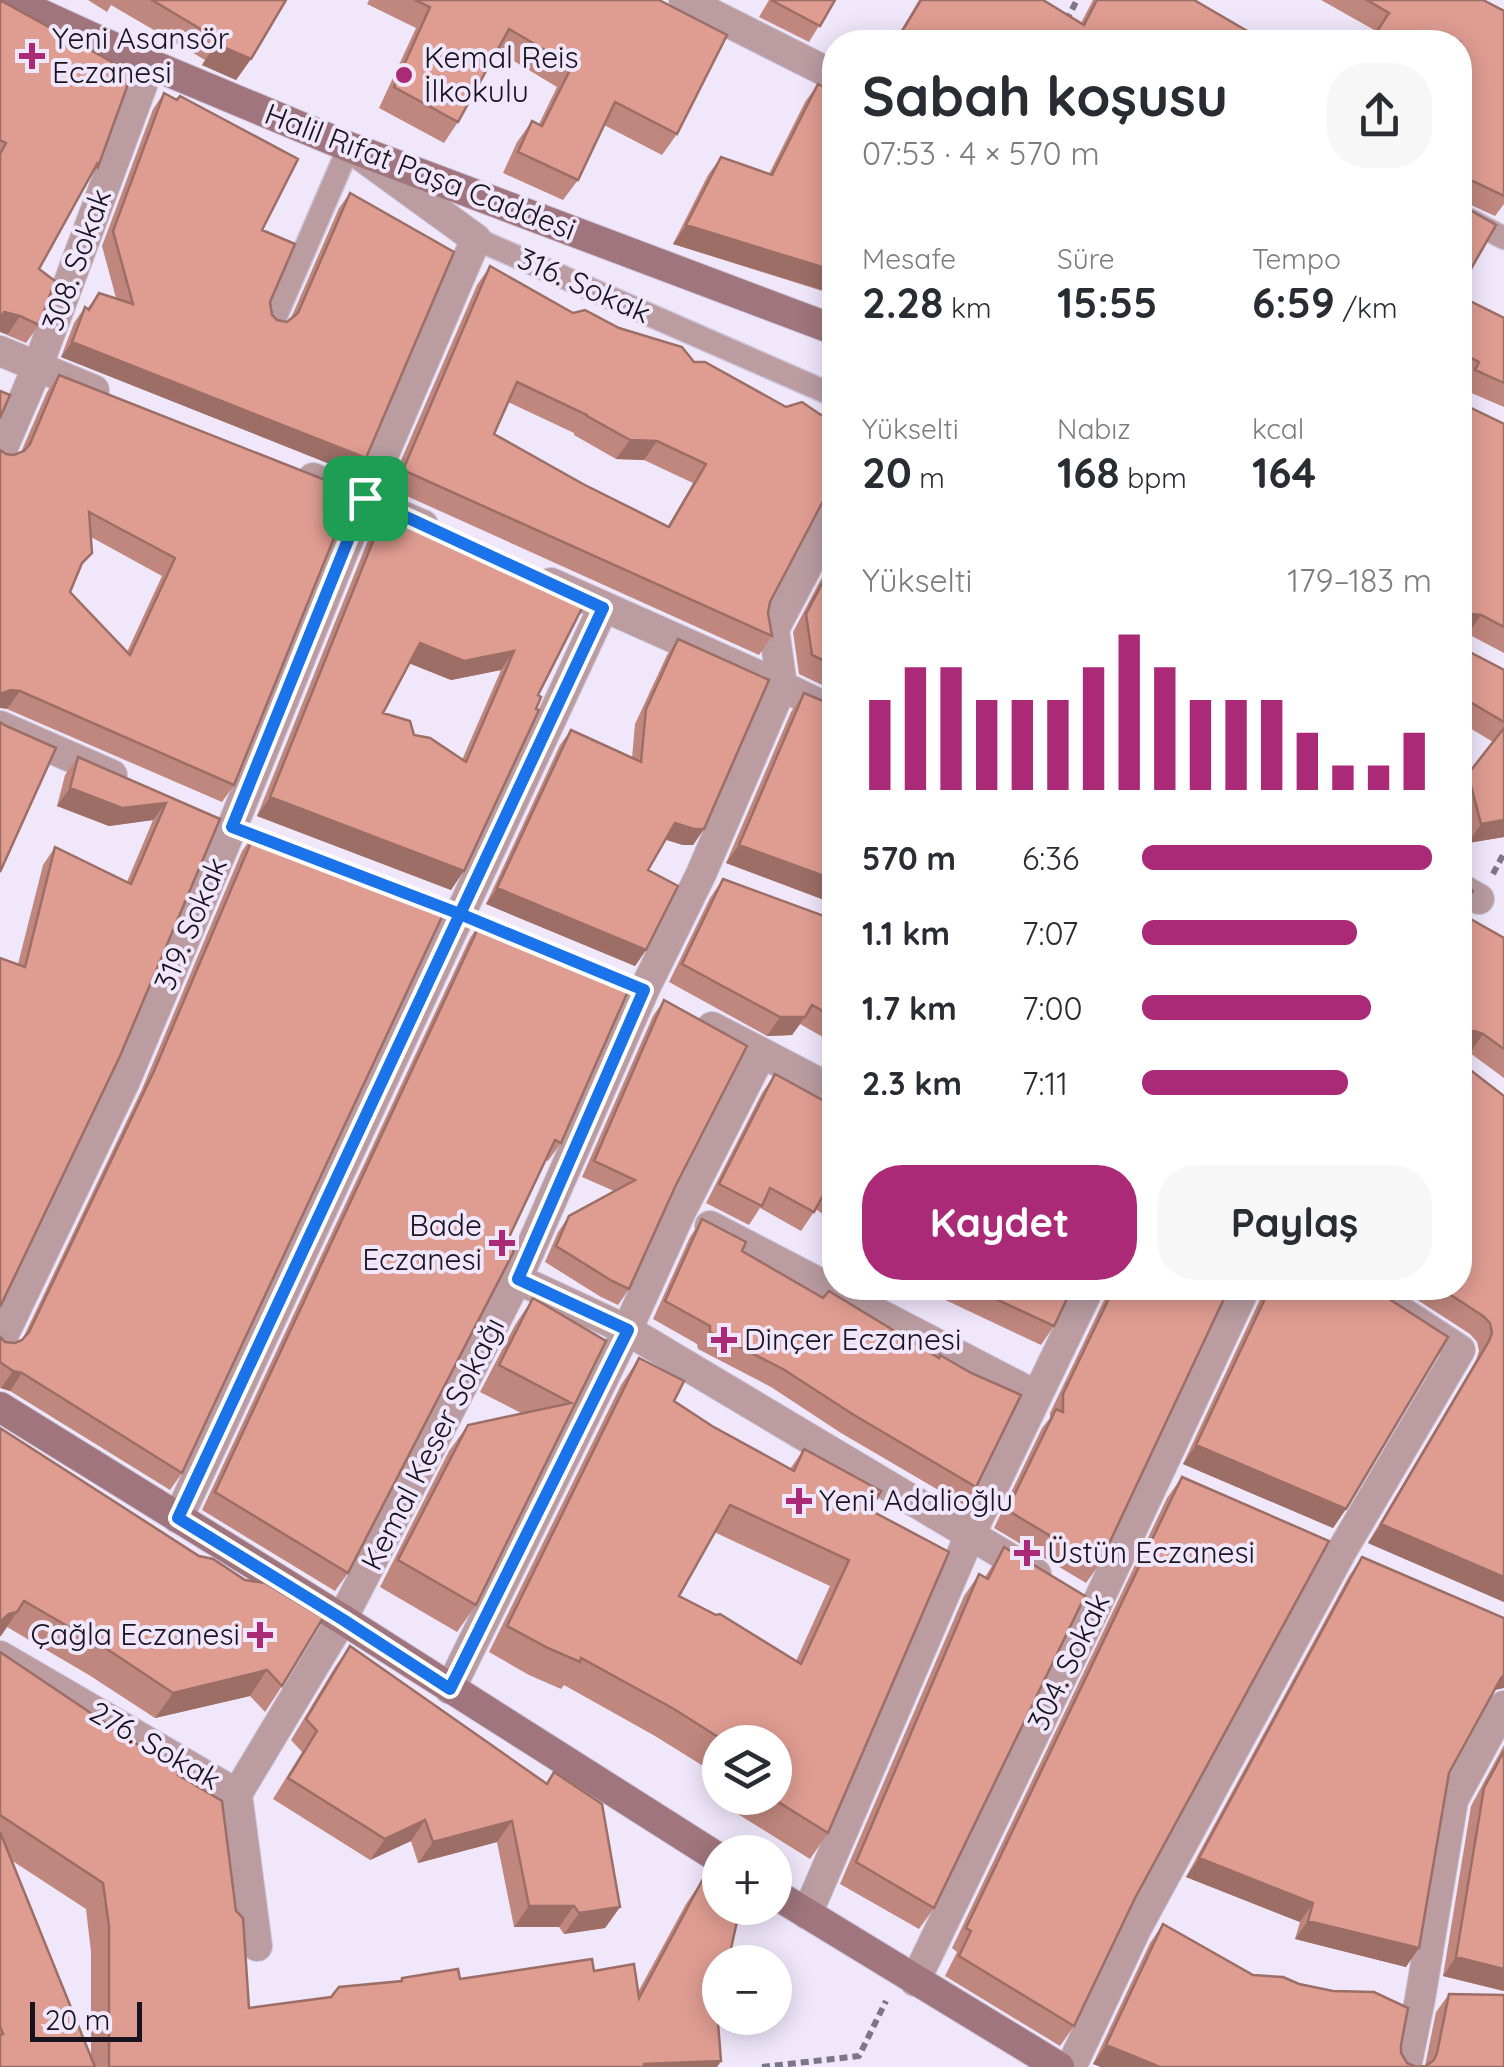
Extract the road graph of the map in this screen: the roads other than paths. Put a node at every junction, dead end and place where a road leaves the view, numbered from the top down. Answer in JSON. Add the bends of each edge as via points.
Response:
{"nodes":[{"id":1,"x":10,"y":0,"type":"edge"},
{"id":2,"x":684,"y":0,"type":"edge"},
{"id":3,"x":150,"y":64,"type":"junction"},
{"id":4,"x":822,"y":69,"type":"edge"},
{"id":5,"x":349,"y":147,"type":"junction"},
{"id":6,"x":1472,"y":221,"type":"edge"},
{"id":7,"x":1504,"y":238,"type":"edge"},
{"id":8,"x":476,"y":239,"type":"junction"},
{"id":9,"x":274,"y":324,"type":"edge"},
{"id":10,"x":822,"y":325,"type":"edge"},
{"id":11,"x":0,"y":351,"type":"edge"},
{"id":12,"x":37,"y":368,"type":"junction"},
{"id":13,"x":822,"y":390,"type":"edge"},
{"id":14,"x":128,"y":404,"type":"edge"},
{"id":15,"x":0,"y":454,"type":"edge"},
{"id":16,"x":292,"y":469,"type":"edge"},
{"id":17,"x":365,"y":498,"type":"junction"},
{"id":18,"x":450,"y":537,"type":"edge"},
{"id":19,"x":822,"y":537,"type":"edge"},
{"id":20,"x":518,"y":568,"type":"edge"},
{"id":21,"x":603,"y":608,"type":"junction"},
{"id":22,"x":772,"y":681,"type":"junction"},
{"id":23,"x":822,"y":706,"type":"edge"},
{"id":24,"x":0,"y":726,"type":"edge"},
{"id":25,"x":143,"y":788,"type":"edge"},
{"id":26,"x":702,"y":874,"type":"junction"},
{"id":27,"x":735,"y":886,"type":"edge"},
{"id":28,"x":426,"y":900,"type":"edge"},
{"id":29,"x":470,"y":918,"type":"junction"},
{"id":30,"x":635,"y":986,"type":"junction"},
{"id":31,"x":761,"y":1054,"type":"junction"},
{"id":32,"x":822,"y":1084,"type":"edge"},
{"id":33,"x":680,"y":1211,"type":"junction"},
{"id":34,"x":518,"y":1279,"type":"junction"},
{"id":35,"x":822,"y":1285,"type":"edge"},
{"id":36,"x":852,"y":1300,"type":"edge"},
{"id":37,"x":1083,"y":1300,"type":"edge"},
{"id":38,"x":1239,"y":1300,"type":"edge"},
{"id":39,"x":1383,"y":1300,"type":"edge"},
{"id":40,"x":628,"y":1330,"type":"junction"},
{"id":41,"x":0,"y":1342,"type":"edge"},
{"id":42,"x":1035,"y":1395,"type":"junction"},
{"id":43,"x":0,"y":1407,"type":"edge"},
{"id":44,"x":178,"y":1518,"type":"junction"},
{"id":45,"x":970,"y":1535,"type":"junction"},
{"id":46,"x":1094,"y":1610,"type":"junction"},
{"id":47,"x":342,"y":1619,"type":"junction"},
{"id":48,"x":0,"y":1656,"type":"edge"},
{"id":49,"x":450,"y":1689,"type":"junction"},
{"id":50,"x":1504,"y":1706,"type":"edge"},
{"id":51,"x":238,"y":1794,"type":"junction"},
{"id":52,"x":702,"y":1848,"type":"edge"},
{"id":53,"x":792,"y":1905,"type":"edge"},
{"id":54,"x":807,"y":1914,"type":"junction"},
{"id":55,"x":257,"y":1946,"type":"dead end"},
{"id":56,"x":908,"y":1976,"type":"junction"},
{"id":57,"x":1060,"y":2067,"type":"edge"},
{"id":58,"x":1071,"y":2067,"type":"edge"},
{"id":59,"x":1406,"y":2067,"type":"edge"}],
"edges":[{"from":1,"to":3,"type":"street","name":"Halil Rıfat Paşa Caddesi"},
{"from":2,"to":4,"type":"street"},
{"from":3,"to":5,"type":"street","name":"Halil Rıfat Paşa Caddesi"},
{"from":3,"to":12,"type":"street","name":"308. Sokak"},
{"from":5,"to":8,"type":"street","name":"316. Sokak"},
{"from":5,"to":9,"type":"lane"},
{"from":5,"to":10,"type":"street","name":"Halil Rıfat Paşa Caddesi"},
{"from":6,"to":7,"type":"lane"},
{"from":8,"to":13,"type":"lane","name":"316. Sokak"},
{"from":8,"to":17,"type":"street","name":"319. Sokak"},
{"from":11,"to":12,"type":"street"},
{"from":12,"to":14,"type":"street"},
{"from":12,"to":15,"type":"street","name":"308. Sokak"},
{"from":16,"to":17,"type":"street"},
{"from":17,"to":18,"type":"street"},
{"from":17,"to":41,"type":"street","name":"319. Sokak","via":[[125,1081]]},
{"from":19,"to":22,"type":"street","via":[[774,629]]},
{"from":20,"to":21,"type":"street"},
{"from":21,"to":22,"type":"street"},
{"from":21,"to":29,"type":"street"},
{"from":22,"to":23,"type":"street"},
{"from":22,"to":26,"type":"street","name":"Kemal Keser Sokağı"},
{"from":24,"to":25,"type":"street"},
{"from":26,"to":27,"type":"street"},
{"from":26,"to":30,"type":"street","name":"Kemal Keser Sokağı"},
{"from":28,"to":29,"type":"street"},
{"from":29,"to":44,"type":"street"},
{"from":30,"to":31,"type":"street"},
{"from":30,"to":34,"type":"street","name":"Kemal Keser Sokağı"},
{"from":31,"to":32,"type":"street"},
{"from":31,"to":33,"type":"street"},
{"from":33,"to":35,"type":"street"},
{"from":33,"to":40,"type":"street"},
{"from":34,"to":40,"type":"street"},
{"from":34,"to":47,"type":"street","name":"Kemal Keser Sokağı"},
{"from":36,"to":42,"type":"street"},
{"from":37,"to":42,"type":"street"},
{"from":38,"to":46,"type":"street","name":"304. Sokak","via":[[1168,1477]]},
{"from":39,"to":58,"type":"street","via":[[1460,1350],[1341,1552],[1137,1927]]},
{"from":40,"to":45,"type":"street"},
{"from":40,"to":49,"type":"street"},
{"from":42,"to":45,"type":"street"},
{"from":43,"to":44,"type":"street"},
{"from":44,"to":47,"type":"street"},
{"from":45,"to":46,"type":"street"},
{"from":45,"to":54,"type":"street"},
{"from":46,"to":56,"type":"street","name":"304. Sokak"},
{"from":47,"to":49,"type":"street"},
{"from":47,"to":51,"type":"street","name":"276. Sokak"},
{"from":48,"to":51,"type":"street","name":"276. Sokak"},
{"from":49,"to":52,"type":"street"},
{"from":50,"to":59,"type":"street","via":[[1453,1800]]},
{"from":51,"to":55,"type":"street"},
{"from":53,"to":54,"type":"street"},
{"from":54,"to":56,"type":"street"},
{"from":56,"to":57,"type":"street"}]}
